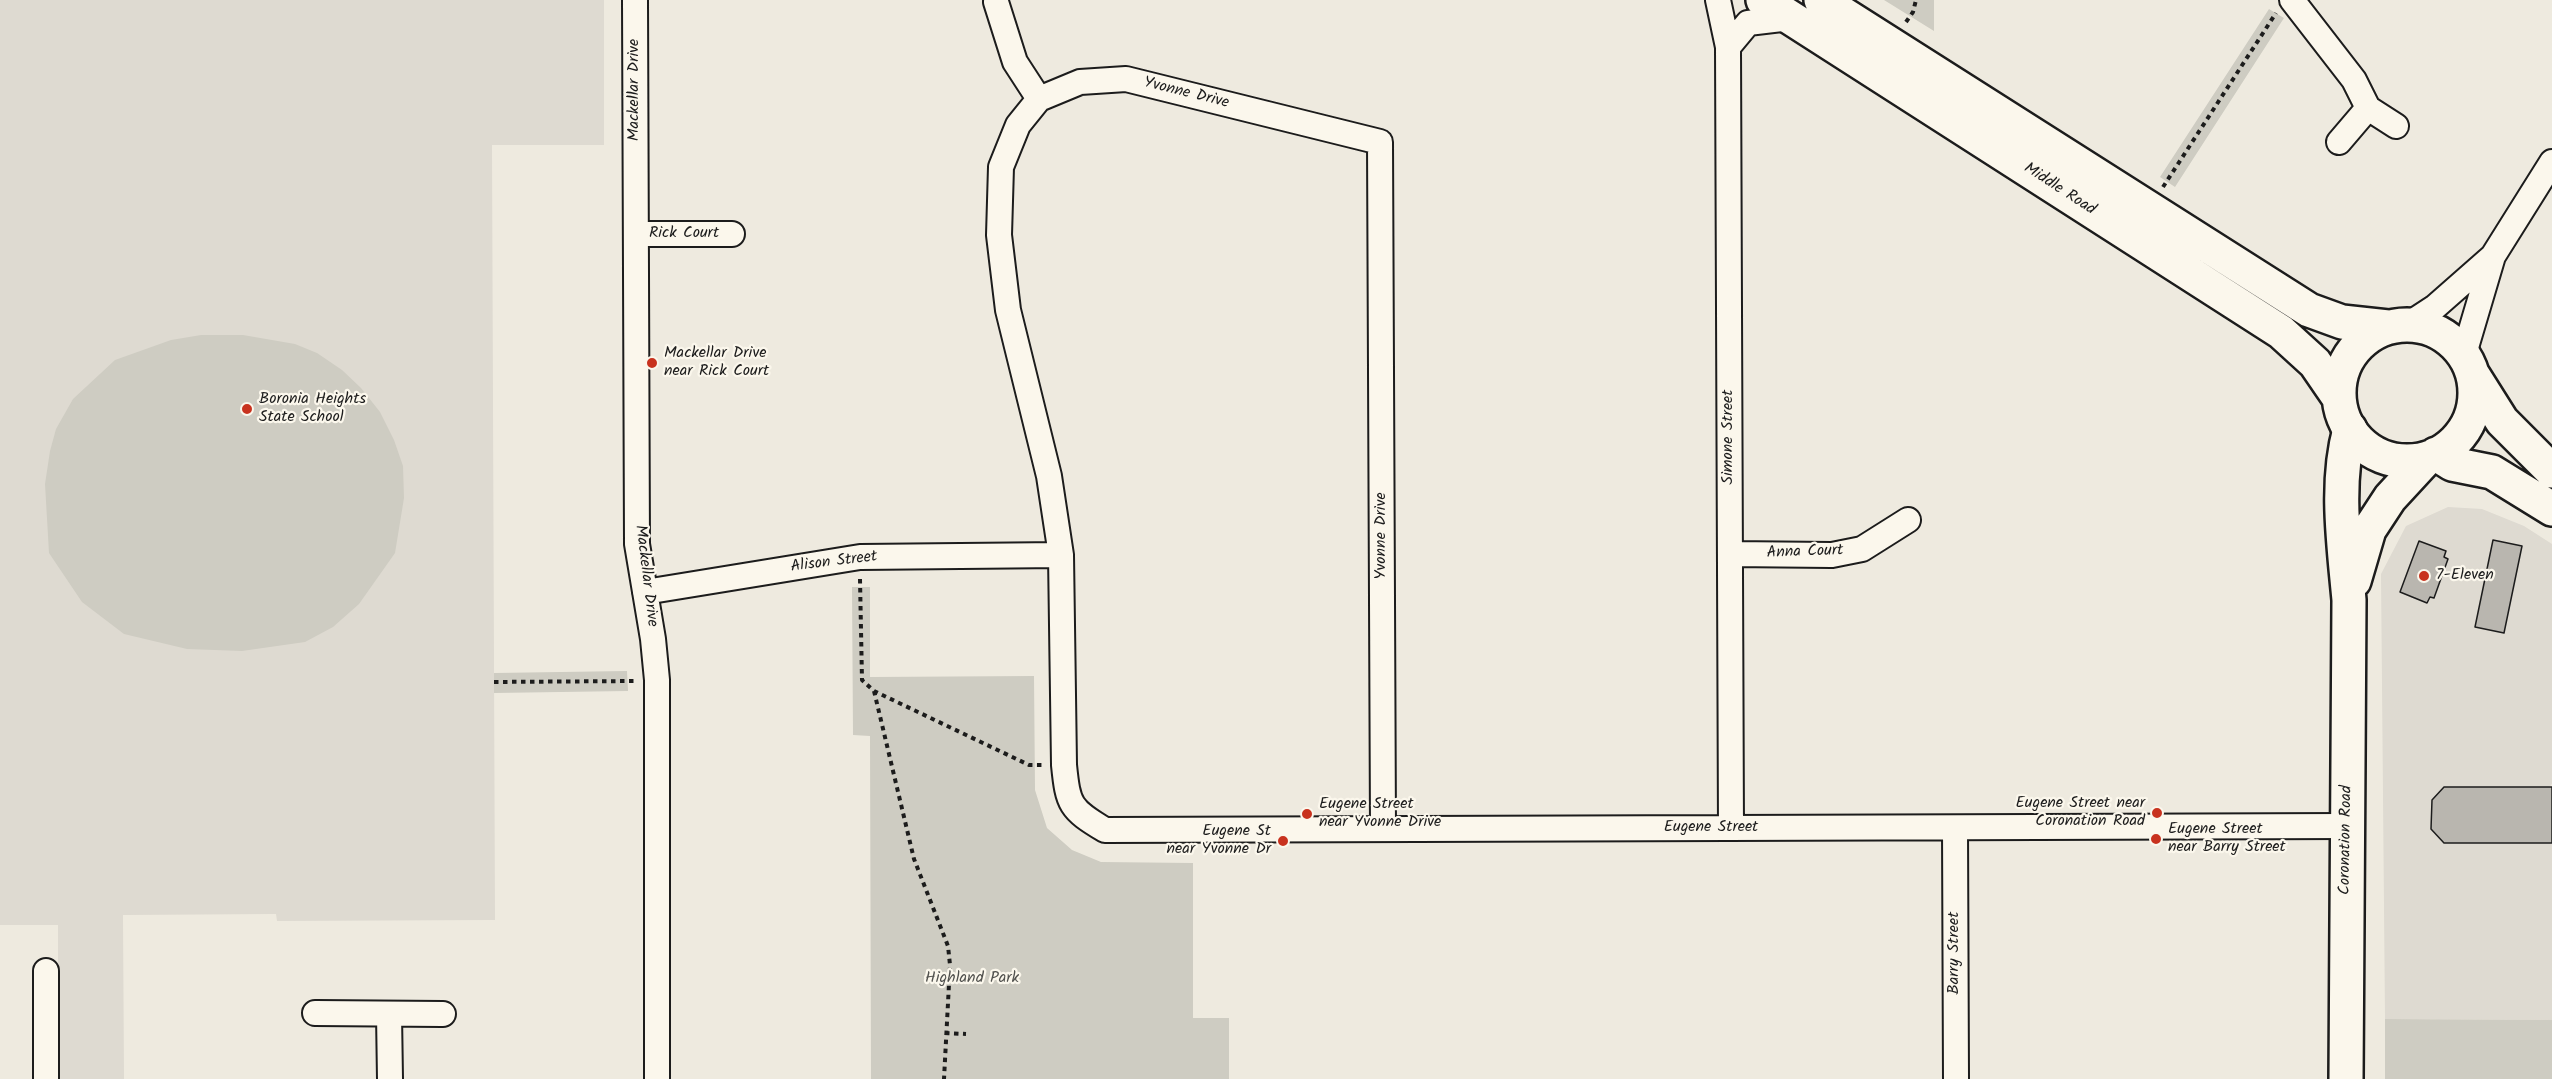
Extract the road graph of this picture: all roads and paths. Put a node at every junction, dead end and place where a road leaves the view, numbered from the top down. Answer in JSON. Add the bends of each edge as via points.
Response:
{"nodes":[{"id":1,"x":635,"y":0,"type":"edge"},
{"id":2,"x":1718,"y":0,"type":"edge"},
{"id":3,"x":1763,"y":0,"type":"edge"},
{"id":4,"x":1821,"y":0,"type":"edge"},
{"id":5,"x":1916,"y":0,"type":"edge"},
{"id":6,"x":996,"y":2,"type":"dead end"},
{"id":7,"x":2285,"y":5,"type":"edge"},
{"id":8,"x":1790,"y":18,"type":"junction"},
{"id":9,"x":1906,"y":22,"type":"dead end"},
{"id":10,"x":1728,"y":46,"type":"junction"},
{"id":11,"x":1039,"y":99,"type":"junction"},
{"id":12,"x":2368,"y":108,"type":"junction"},
{"id":13,"x":2396,"y":126,"type":"dead end"},
{"id":14,"x":2339,"y":142,"type":"dead end"},
{"id":15,"x":2552,"y":162,"type":"edge"},
{"id":16,"x":2163,"y":187,"type":"dead end"},
{"id":17,"x":636,"y":234,"type":"junction"},
{"id":18,"x":732,"y":234,"type":"dead end"},
{"id":19,"x":2493,"y":256,"type":"junction"},
{"id":20,"x":2399,"y":326,"type":"junction"},
{"id":21,"x":2468,"y":364,"type":"junction"},
{"id":22,"x":2339,"y":398,"type":"junction"},
{"id":23,"x":2349,"y":429,"type":"junction"},
{"id":24,"x":2431,"y":457,"type":"junction"},
{"id":25,"x":2552,"y":471,"type":"edge"},
{"id":26,"x":2552,"y":509,"type":"edge"},
{"id":27,"x":1908,"y":520,"type":"dead end"},
{"id":28,"x":1730,"y":554,"type":"junction"},
{"id":29,"x":1061,"y":555,"type":"junction"},
{"id":30,"x":860,"y":557,"type":"junction"},
{"id":31,"x":645,"y":592,"type":"junction"},
{"id":32,"x":2349,"y":600,"type":"junction"},
{"id":33,"x":657,"y":680,"type":"junction"},
{"id":34,"x":494,"y":682,"type":"dead end"},
{"id":35,"x":874,"y":691,"type":"junction"},
{"id":36,"x":1064,"y":765,"type":"junction"},
{"id":37,"x":1079,"y":814,"type":"joint"},
{"id":38,"x":2348,"y":826,"type":"junction"},
{"id":39,"x":1731,"y":828,"type":"junction"},
{"id":40,"x":1955,"y":828,"type":"junction"},
{"id":41,"x":1383,"y":829,"type":"junction"},
{"id":42,"x":46,"y":971,"type":"dead end"},
{"id":43,"x":315,"y":1013,"type":"dead end"},
{"id":44,"x":389,"y":1014,"type":"junction"},
{"id":45,"x":443,"y":1014,"type":"dead end"},
{"id":46,"x":945,"y":1033,"type":"junction"},
{"id":47,"x":966,"y":1034,"type":"dead end"},
{"id":48,"x":46,"y":1079,"type":"edge"},
{"id":49,"x":390,"y":1079,"type":"edge"},
{"id":50,"x":657,"y":1079,"type":"edge"},
{"id":51,"x":944,"y":1079,"type":"edge"},
{"id":52,"x":1956,"y":1079,"type":"edge"},
{"id":53,"x":2346,"y":1079,"type":"edge"}],
"edges":[{"from":1,"to":17,"type":"street","name":"Mackellar Drive"},
{"from":2,"to":10,"type":"street","name":"Simone Street"},
{"from":3,"to":8,"type":"main road","name":"Middle Road"},
{"from":4,"to":20,"type":"main road","name":"Middle Road","via":[[2309,310],[2342,322]]},
{"from":5,"to":9,"type":"path"},
{"from":6,"to":11,"type":"street","via":[[1015,62]]},
{"from":7,"to":12,"type":"street","via":[[2354,80]]},
{"from":7,"to":16,"type":"path"},
{"from":8,"to":10,"type":"street","via":[[1748,23]]},
{"from":8,"to":22,"type":"main road","name":"Middle Road","via":[[2281,332],[2315,363]]},
{"from":10,"to":28,"type":"street","name":"Simone Street"},
{"from":11,"to":29,"type":"street","name":"Yvonne Drive","via":[[1018,125],[1001,166],[999,235],[1008,310],[1049,476]]},
{"from":11,"to":41,"type":"street","name":"Yvonne Drive","via":[[1080,82],[1126,79],[1380,142]]},
{"from":12,"to":13,"type":"street"},
{"from":12,"to":14,"type":"street"},
{"from":15,"to":19,"type":"street"},
{"from":17,"to":18,"type":"street","name":"Rick Court"},
{"from":17,"to":31,"type":"street","name":"Mackellar Drive","via":[[637,544]]},
{"from":19,"to":20,"type":"street","via":[[2435,307]]},
{"from":19,"to":21,"type":"street","via":[[2470,337]]},
{"from":20,"to":21,"type":"main road","via":[[2437,331],[2453,342]]},
{"from":20,"to":22,"type":"main road","via":[[2368,336],[2353,351],[2342,371]]},
{"from":21,"to":24,"type":"main road","via":[[2475,402],[2472,415],[2458,439]]},
{"from":21,"to":25,"type":"main road","via":[[2502,421]]},
{"from":22,"to":23,"type":"main road"},
{"from":23,"to":24,"type":"main road","via":[[2381,456],[2404,461]]},
{"from":23,"to":32,"type":"main road","name":"Coronation Road","via":[[2343,451],[2343,520]]},
{"from":24,"to":26,"type":"main road","via":[[2492,472]]},
{"from":24,"to":32,"type":"main road","name":"Coronation Road","via":[[2390,498],[2368,530]]},
{"from":27,"to":28,"type":"street","name":"Anna Court","via":[[1862,549],[1832,555]]},
{"from":28,"to":39,"type":"street","name":"Simone Street"},
{"from":29,"to":30,"type":"street","name":"Alison Street"},
{"from":29,"to":36,"type":"street","name":"Yvonne Drive"},
{"from":30,"to":31,"type":"street","name":"Alison Street"},
{"from":30,"to":35,"type":"path","via":[[862,680]]},
{"from":31,"to":33,"type":"street","name":"Mackellar Drive"},
{"from":32,"to":38,"type":"main road","name":"Coronation Road"},
{"from":33,"to":34,"type":"path"},
{"from":33,"to":50,"type":"street","name":"Mackellar Drive"},
{"from":35,"to":36,"type":"path","via":[[1029,765]]},
{"from":35,"to":46,"type":"path","via":[[914,859],[948,946]]},
{"from":36,"to":37,"type":"street","name":"Yvonne Drive","via":[[1067,793]]},
{"from":37,"to":41,"type":"street","name":"Eugene Street","via":[[1105,830]]},
{"from":38,"to":40,"type":"street","name":"Eugene Street"},
{"from":38,"to":53,"type":"main road","name":"Coronation Road"},
{"from":39,"to":40,"type":"street","name":"Eugene Street"},
{"from":39,"to":41,"type":"street","name":"Eugene Street"},
{"from":40,"to":52,"type":"street","name":"Barry Street"},
{"from":42,"to":48,"type":"street"},
{"from":43,"to":44,"type":"street"},
{"from":44,"to":45,"type":"street"},
{"from":44,"to":49,"type":"street"},
{"from":46,"to":47,"type":"path"},
{"from":46,"to":51,"type":"path"}]}
